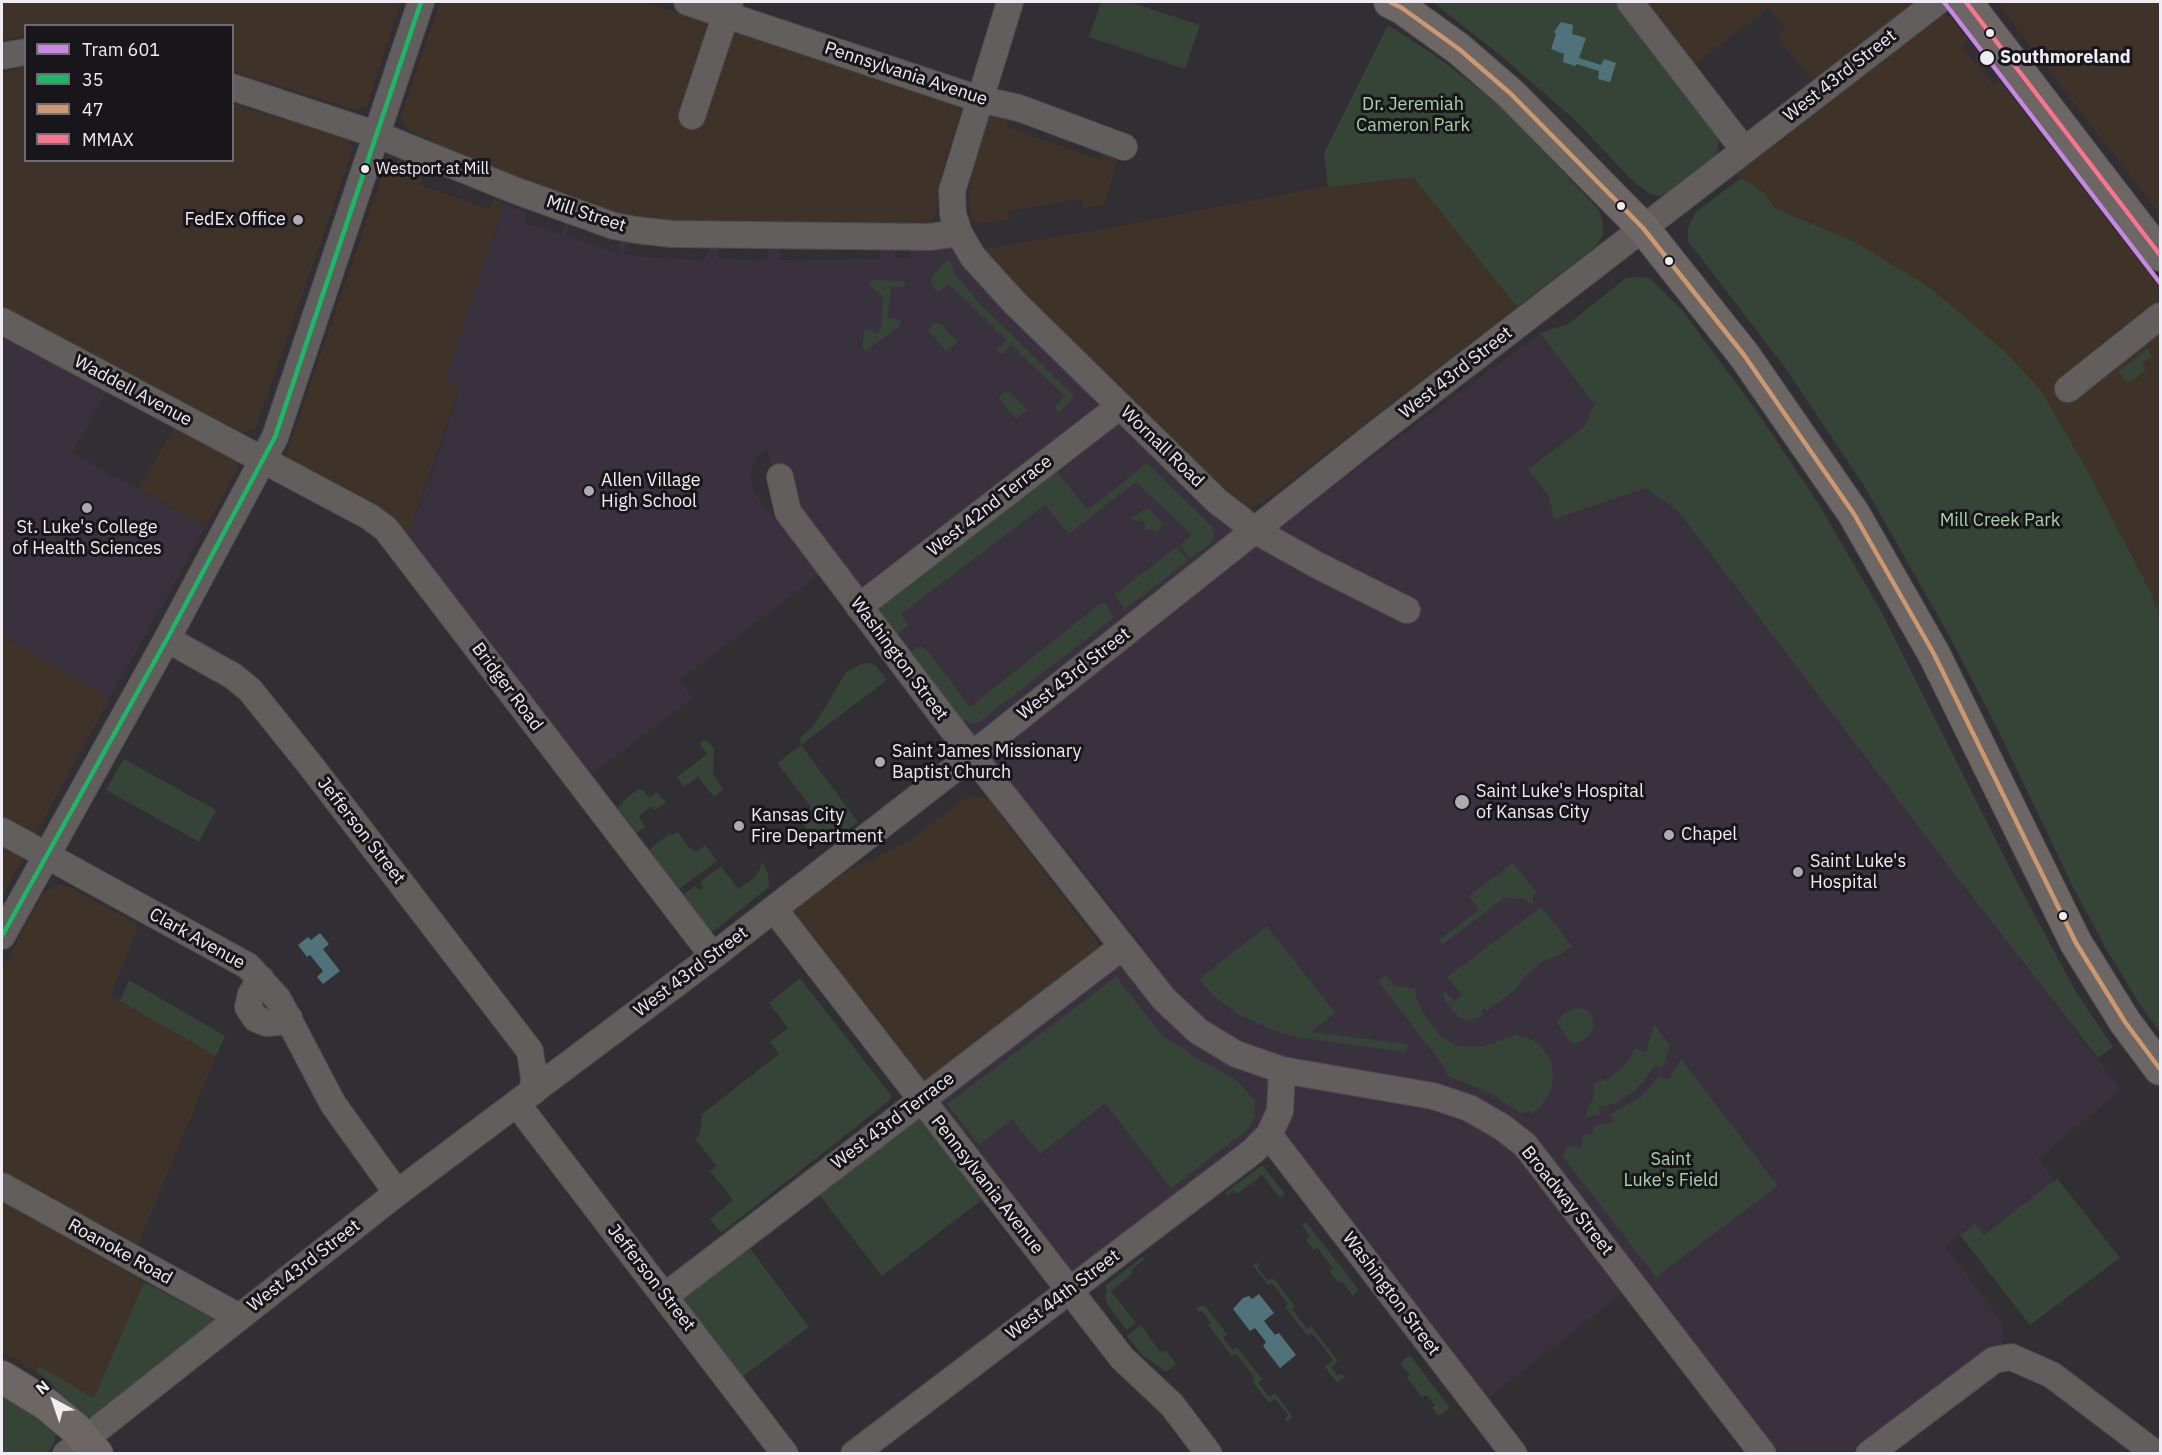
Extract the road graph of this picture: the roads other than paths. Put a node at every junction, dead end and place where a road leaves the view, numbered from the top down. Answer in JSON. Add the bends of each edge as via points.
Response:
{"nodes":[{"id":1,"x":421,"y":2,"type":"edge"},
{"id":2,"x":687,"y":2,"type":"edge"},
{"id":3,"x":1010,"y":2,"type":"edge"},
{"id":4,"x":1390,"y":2,"type":"edge"},
{"id":5,"x":1630,"y":2,"type":"edge"},
{"id":6,"x":1937,"y":2,"type":"edge"},
{"id":7,"x":1966,"y":2,"type":"edge"},
{"id":8,"x":727,"y":8,"type":"edge"},
{"id":9,"x":24,"y":52,"type":"edge"},
{"id":10,"x":2,"y":56,"type":"edge"},
{"id":11,"x":234,"y":88,"type":"edge"},
{"id":12,"x":979,"y":99,"type":"junction"},
{"id":13,"x":692,"y":116,"type":"dead end"},
{"id":14,"x":378,"y":135,"type":"junction"},
{"id":15,"x":1124,"y":147,"type":"dead end"},
{"id":16,"x":1744,"y":150,"type":"junction"},
{"id":17,"x":1643,"y":228,"type":"junction"},
{"id":18,"x":959,"y":233,"type":"junction"},
{"id":19,"x":2160,"y":255,"type":"edge"},
{"id":20,"x":2160,"y":316,"type":"edge"},
{"id":21,"x":2,"y":321,"type":"edge"},
{"id":22,"x":2068,"y":389,"type":"dead end"},
{"id":23,"x":1120,"y":406,"type":"junction"},
{"id":24,"x":264,"y":461,"type":"junction"},
{"id":25,"x":780,"y":477,"type":"dead end"},
{"id":26,"x":1256,"y":531,"type":"junction"},
{"id":27,"x":859,"y":607,"type":"junction"},
{"id":28,"x":1407,"y":610,"type":"dead end"},
{"id":29,"x":168,"y":639,"type":"junction"},
{"id":30,"x":972,"y":755,"type":"junction"},
{"id":31,"x":2,"y":831,"type":"edge"},
{"id":32,"x":47,"y":856,"type":"junction"},
{"id":33,"x":774,"y":909,"type":"junction"},
{"id":34,"x":2,"y":936,"type":"edge"},
{"id":35,"x":1122,"y":947,"type":"junction"},
{"id":36,"x":713,"y":956,"type":"junction"},
{"id":37,"x":530,"y":1051,"type":"junction"},
{"id":38,"x":570,"y":1063,"type":"junction"},
{"id":39,"x":2160,"y":1069,"type":"edge"},
{"id":40,"x":1282,"y":1070,"type":"junction"},
{"id":41,"x":525,"y":1098,"type":"junction"},
{"id":42,"x":921,"y":1100,"type":"junction"},
{"id":43,"x":1269,"y":1135,"type":"junction"},
{"id":44,"x":2,"y":1186,"type":"edge"},
{"id":45,"x":397,"y":1193,"type":"junction"},
{"id":46,"x":1069,"y":1290,"type":"junction"},
{"id":47,"x":665,"y":1296,"type":"junction"},
{"id":48,"x":238,"y":1317,"type":"junction"},
{"id":49,"x":2,"y":1377,"type":"edge"},
{"id":50,"x":83,"y":1449,"type":"edge"},
{"id":51,"x":863,"y":1451,"type":"edge"},
{"id":52,"x":785,"y":1454,"type":"edge"},
{"id":53,"x":1209,"y":1454,"type":"edge"},
{"id":54,"x":1514,"y":1454,"type":"edge"},
{"id":55,"x":1763,"y":1454,"type":"edge"},
{"id":56,"x":1869,"y":1454,"type":"edge"},
{"id":57,"x":2156,"y":1454,"type":"edge"}],
"edges":[{"from":1,"to":14,"type":"street"},
{"from":2,"to":8,"type":"street","name":"Pennsylvania Avenue"},
{"from":3,"to":12,"type":"street","name":"Wornall Road"},
{"from":4,"to":17,"type":"main road","via":[[1459,49],[1511,94]]},
{"from":5,"to":16,"type":"street"},
{"from":6,"to":16,"type":"street","name":"West 43rd Street"},
{"from":7,"to":19,"type":"main road"},
{"from":8,"to":12,"type":"street","name":"Pennsylvania Avenue"},
{"from":8,"to":13,"type":"street"},
{"from":9,"to":10,"type":"street"},
{"from":11,"to":14,"type":"street","name":"Mill Street"},
{"from":12,"to":15,"type":"street","name":"Pennsylvania Avenue","via":[[1019,108]]},
{"from":12,"to":18,"type":"street","name":"Wornall Road","via":[[952,191]]},
{"from":14,"to":18,"type":"street","name":"Mill Street","via":[[514,190],[614,226],[636,230],[672,234],[929,237]]},
{"from":14,"to":24,"type":"street","via":[[276,437]]},
{"from":16,"to":17,"type":"street","name":"West 43rd Street"},
{"from":17,"to":26,"type":"street","name":"West 43rd Street"},
{"from":17,"to":39,"type":"main road","via":[[1744,354],[1854,514],[1934,654],[2076,943]]},
{"from":18,"to":23,"type":"street","name":"Wornall Road","via":[[973,257],[1006,294]]},
{"from":20,"to":22,"type":"street"},
{"from":21,"to":24,"type":"street","name":"Waddell Avenue"},
{"from":23,"to":26,"type":"street","name":"Wornall Road","via":[[1217,501]]},
{"from":23,"to":27,"type":"street","name":"West 42nd Terrace"},
{"from":24,"to":29,"type":"street"},
{"from":24,"to":36,"type":"street","name":"Bridger Road","via":[[386,529]]},
{"from":25,"to":27,"type":"street","name":"Washington Street","via":[[788,512]]},
{"from":26,"to":28,"type":"street","name":"Wornall Road"},
{"from":26,"to":30,"type":"street","name":"West 43rd Street"},
{"from":27,"to":30,"type":"street","name":"Washington Street"},
{"from":29,"to":32,"type":"street"},
{"from":29,"to":37,"type":"street","name":"Jefferson Street","via":[[250,690]]},
{"from":30,"to":33,"type":"street","name":"West 43rd Street"},
{"from":30,"to":35,"type":"street","name":"Washington Street"},
{"from":31,"to":32,"type":"street","name":"Clark Avenue"},
{"from":32,"to":34,"type":"street"},
{"from":32,"to":45,"type":"street","name":"Clark Avenue","via":[[248,966],[261,978],[248,1007],[256,1019],[267,1023],[289,1018],[333,1104]]},
{"from":33,"to":36,"type":"street","name":"West 43rd Street"},
{"from":33,"to":42,"type":"street","name":"Pennsylvania Avenue"},
{"from":35,"to":40,"type":"street","name":"Broadway Street","via":[[1164,999],[1198,1031],[1236,1054]]},
{"from":35,"to":42,"type":"street","name":"West 43rd Terrace"},
{"from":36,"to":38,"type":"street","name":"West 43rd Street"},
{"from":37,"to":38,"type":"street"},
{"from":37,"to":41,"type":"street","via":[[534,1078]]},
{"from":38,"to":41,"type":"street","name":"West 43rd Street"},
{"from":40,"to":43,"type":"street","via":[[1280,1111]]},
{"from":40,"to":55,"type":"street","name":"Broadway Street","via":[[1433,1096],[1469,1108],[1525,1145]]},
{"from":41,"to":45,"type":"street","name":"West 43rd Street"},
{"from":41,"to":47,"type":"street","name":"Jefferson Street"},
{"from":42,"to":46,"type":"street","name":"Pennsylvania Avenue"},
{"from":42,"to":47,"type":"street","name":"West 43rd Terrace"},
{"from":43,"to":46,"type":"street","name":"West 44th Street","via":[[1252,1152]]},
{"from":43,"to":54,"type":"street","name":"Washington Street"},
{"from":44,"to":48,"type":"street","name":"Roanoke Road"},
{"from":45,"to":48,"type":"street","name":"West 43rd Street"},
{"from":46,"to":51,"type":"street","name":"West 44th Street"},
{"from":46,"to":53,"type":"street","name":"Pennsylvania Avenue","via":[[1122,1358],[1172,1405]]},
{"from":47,"to":52,"type":"street","name":"Jefferson Street"},
{"from":48,"to":50,"type":"street","name":"West 43rd Street"},
{"from":49,"to":50,"type":"main road","via":[[46,1404],[76,1429]]},
{"from":56,"to":57,"type":"street","via":[[1994,1360],[2011,1357],[2052,1375]]}]}
